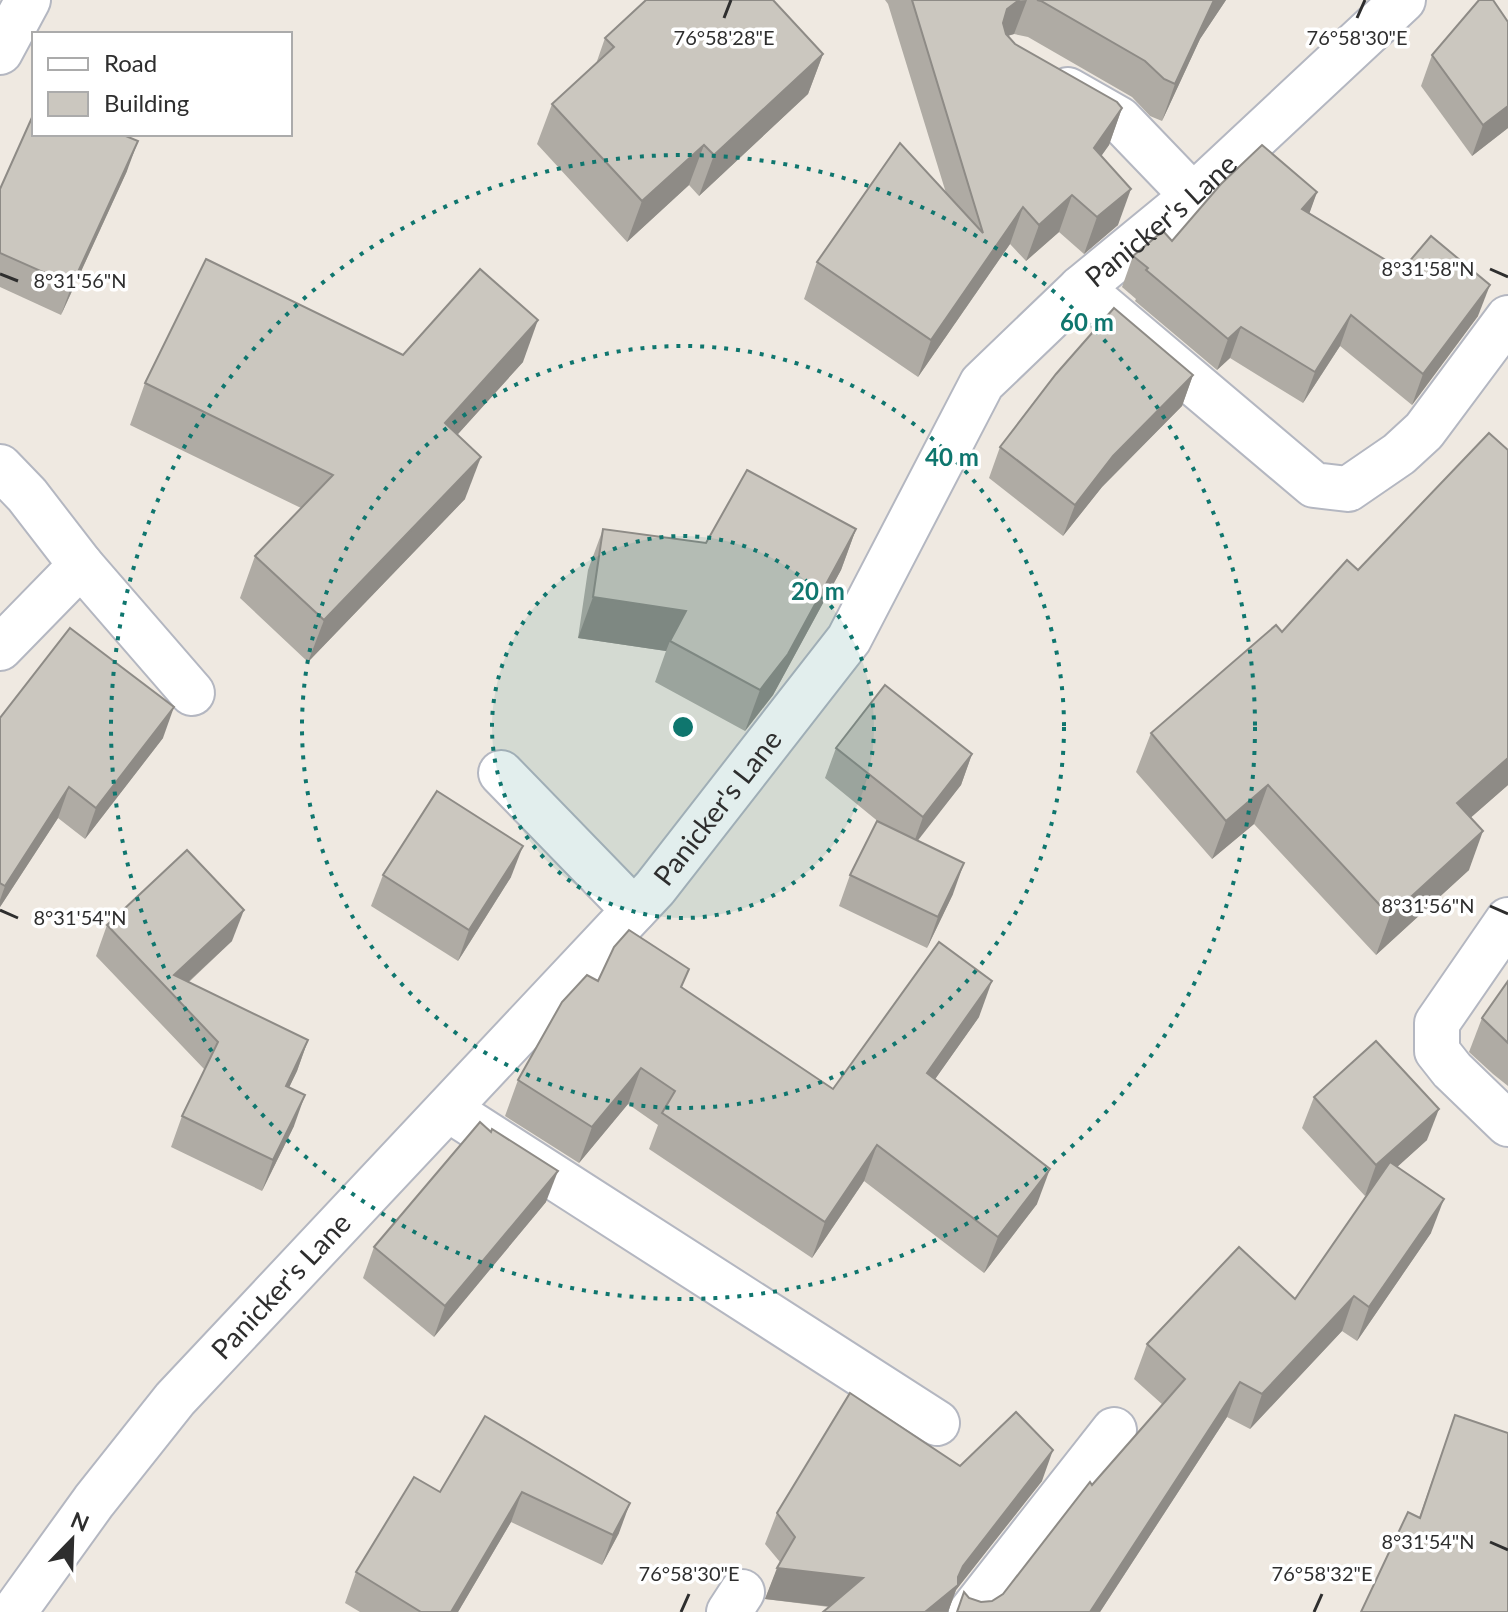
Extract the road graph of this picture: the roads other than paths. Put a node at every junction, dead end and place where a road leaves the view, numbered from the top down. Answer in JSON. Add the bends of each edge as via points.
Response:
{"nodes":[{"id":1,"x":28,"y":0,"type":"edge"},
{"id":2,"x":1377,"y":8,"type":"edge"},
{"id":3,"x":0,"y":52,"type":"edge"},
{"id":4,"x":1028,"y":67,"type":"edge"},
{"id":5,"x":1193,"y":196,"type":"junction"},
{"id":6,"x":1081,"y":288,"type":"junction"},
{"id":7,"x":1508,"y":318,"type":"edge"},
{"id":8,"x":0,"y":467,"type":"edge"},
{"id":9,"x":81,"y":565,"type":"junction"},
{"id":10,"x":0,"y":648,"type":"edge"},
{"id":11,"x":192,"y":693,"type":"dead end"},
{"id":12,"x":501,"y":773,"type":"dead end"},
{"id":13,"x":634,"y":910,"type":"junction"},
{"id":14,"x":1508,"y":920,"type":"edge"},
{"id":15,"x":448,"y":1109,"type":"junction"},
{"id":16,"x":1508,"y":1124,"type":"edge"},
{"id":17,"x":937,"y":1423,"type":"dead end"},
{"id":18,"x":1114,"y":1430,"type":"dead end"},
{"id":19,"x":14,"y":1612,"type":"edge"},
{"id":20,"x":971,"y":1612,"type":"edge"}],
"edges":[{"from":1,"to":3,"type":"street"},
{"from":2,"to":5,"type":"street","name":"Panicker's Lane"},
{"from":4,"to":5,"type":"street","via":[[1119,119]]},
{"from":5,"to":6,"type":"street","name":"Panicker's Lane"},
{"from":6,"to":7,"type":"street","via":[[1314,485],[1348,489],[1424,431]]},
{"from":6,"to":13,"type":"street","name":"Panicker's Lane","via":[[982,383],[849,639]]},
{"from":8,"to":9,"type":"street"},
{"from":9,"to":10,"type":"street"},
{"from":9,"to":11,"type":"street"},
{"from":12,"to":13,"type":"street"},
{"from":13,"to":15,"type":"street","name":"Panicker's Lane"},
{"from":14,"to":16,"type":"street","via":[[1437,1023],[1437,1051]]},
{"from":15,"to":17,"type":"street"},
{"from":15,"to":19,"type":"street","name":"Panicker's Lane","via":[[175,1399]]},
{"from":18,"to":20,"type":"street"}]}
